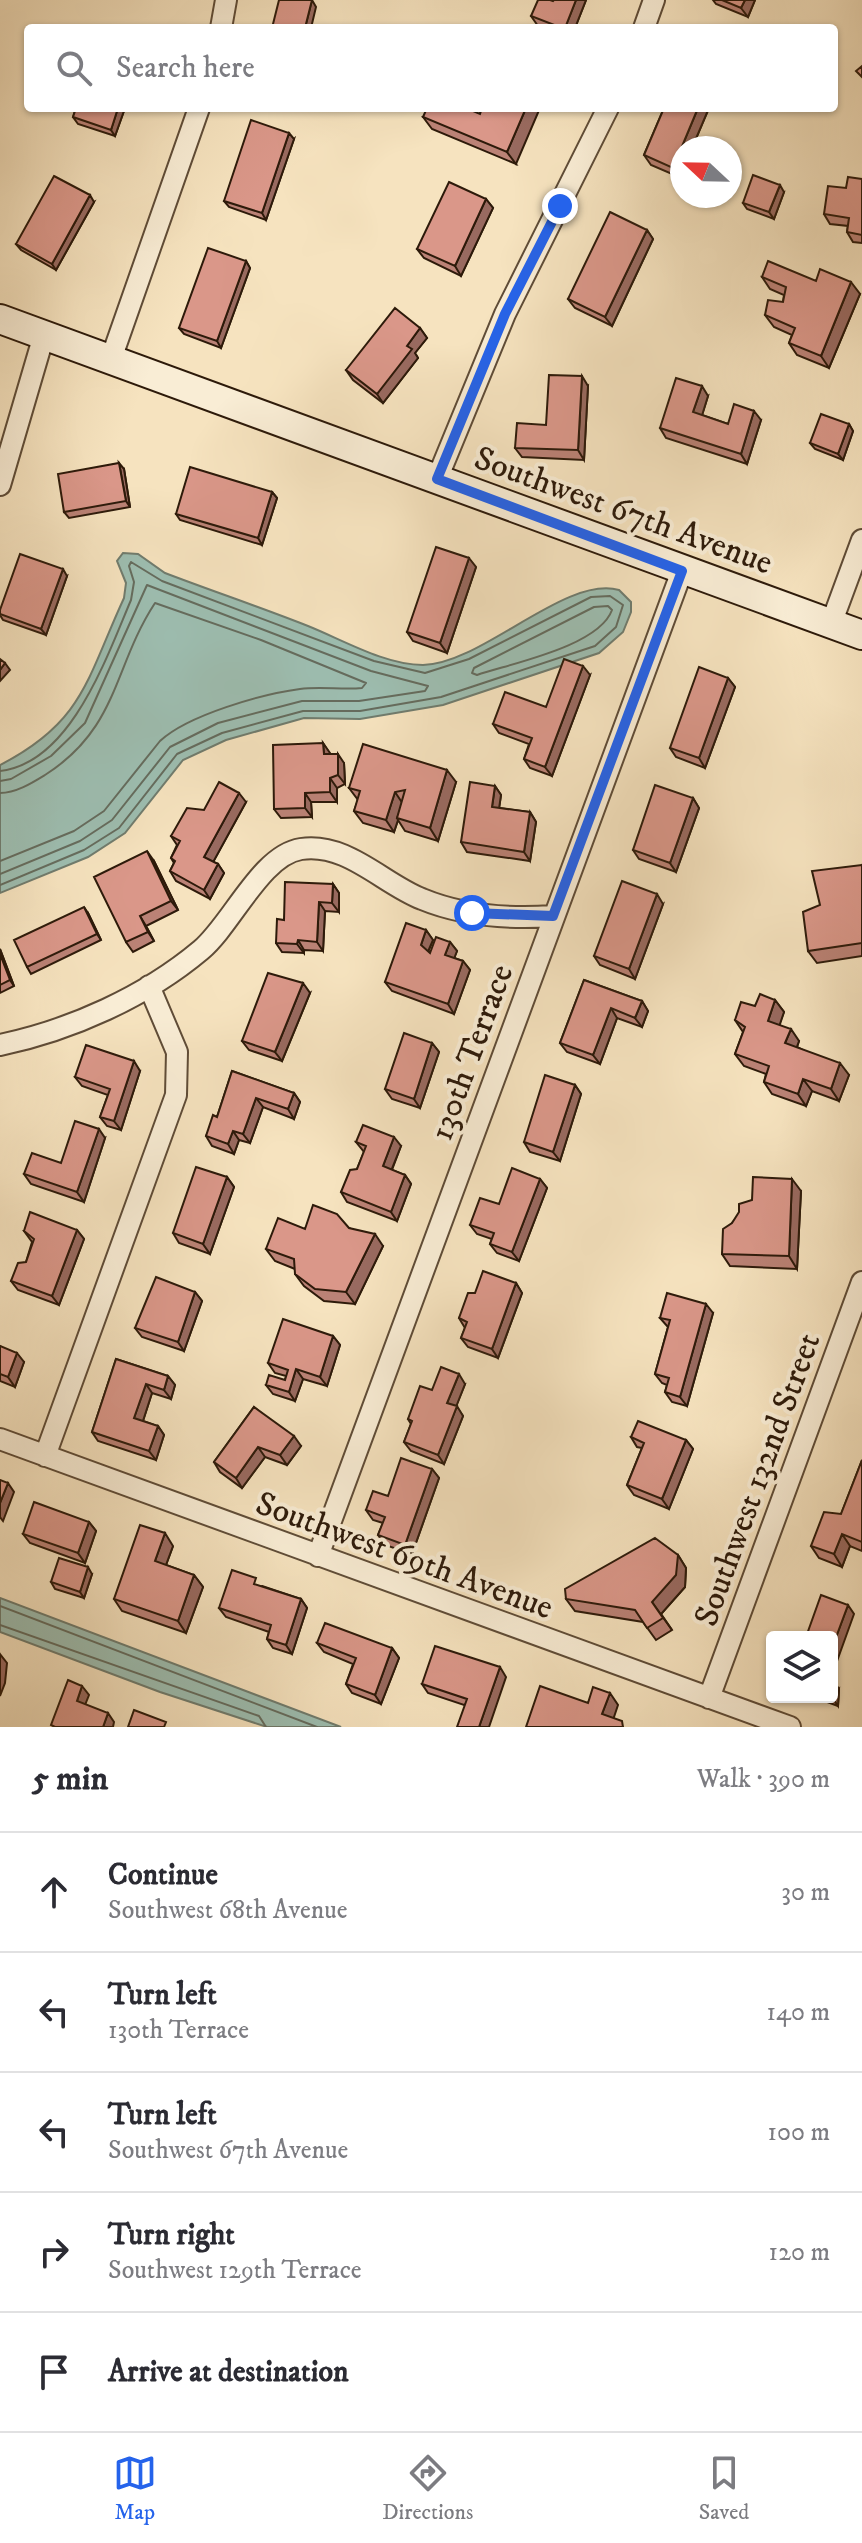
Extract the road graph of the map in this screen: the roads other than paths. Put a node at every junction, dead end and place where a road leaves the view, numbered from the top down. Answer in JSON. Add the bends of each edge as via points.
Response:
{"nodes":[{"id":1,"x":226,"y":0,"type":"edge"},
{"id":2,"x":654,"y":0,"type":"edge"},
{"id":3,"x":222,"y":24,"type":"edge"},
{"id":4,"x":645,"y":24,"type":"edge"},
{"id":5,"x":198,"y":112,"type":"edge"},
{"id":6,"x":606,"y":112,"type":"edge"},
{"id":7,"x":0,"y":319,"type":"edge"},
{"id":8,"x":44,"y":335,"type":"junction"},
{"id":9,"x":111,"y":359,"type":"junction"},
{"id":10,"x":437,"y":479,"type":"junction"},
{"id":11,"x":0,"y":485,"type":"edge"},
{"id":12,"x":862,"y":540,"type":"edge"},
{"id":13,"x":682,"y":571,"type":"junction"},
{"id":14,"x":831,"y":624,"type":"junction"},
{"id":15,"x":862,"y":635,"type":"edge"},
{"id":16,"x":553,"y":916,"type":"junction"},
{"id":17,"x":149,"y":986,"type":"junction"},
{"id":18,"x":0,"y":1045,"type":"edge"},
{"id":19,"x":862,"y":1282,"type":"edge"},
{"id":20,"x":0,"y":1439,"type":"edge"},
{"id":21,"x":45,"y":1456,"type":"junction"},
{"id":22,"x":318,"y":1556,"type":"junction"},
{"id":23,"x":709,"y":1698,"type":"junction"},
{"id":24,"x":790,"y":1727,"type":"edge"}],
"edges":[{"from":1,"to":3,"type":"street"},
{"from":2,"to":4,"type":"street"},
{"from":5,"to":9,"type":"street"},
{"from":6,"to":10,"type":"street","via":[[522,276]]},
{"from":7,"to":8,"type":"main road","name":"Southwest 67th Avenue"},
{"from":8,"to":9,"type":"main road","name":"Southwest 67th Avenue"},
{"from":8,"to":11,"type":"street"},
{"from":9,"to":10,"type":"main road","name":"Southwest 67th Avenue"},
{"from":10,"to":13,"type":"main road","name":"Southwest 67th Avenue"},
{"from":12,"to":14,"type":"street"},
{"from":13,"to":14,"type":"main road","name":"Southwest 67th Avenue"},
{"from":13,"to":16,"type":"street","name":"130th Terrace"},
{"from":14,"to":15,"type":"main road","name":"Southwest 67th Avenue"},
{"from":16,"to":17,"type":"street","via":[[448,908],[413,895],[349,858],[304,848],[270,865],[217,936]]},
{"from":16,"to":22,"type":"street","name":"130th Terrace"},
{"from":17,"to":18,"type":"street","via":[[47,1033]]},
{"from":17,"to":21,"type":"street","via":[[177,1052],[176,1095]]},
{"from":19,"to":23,"type":"street","name":"Southwest 132nd Street"},
{"from":20,"to":21,"type":"street","name":"Southwest 69th Avenue"},
{"from":21,"to":22,"type":"street","name":"Southwest 69th Avenue"},
{"from":22,"to":23,"type":"street","name":"Southwest 69th Avenue"},
{"from":23,"to":24,"type":"street","name":"Southwest 69th Avenue"}]}
